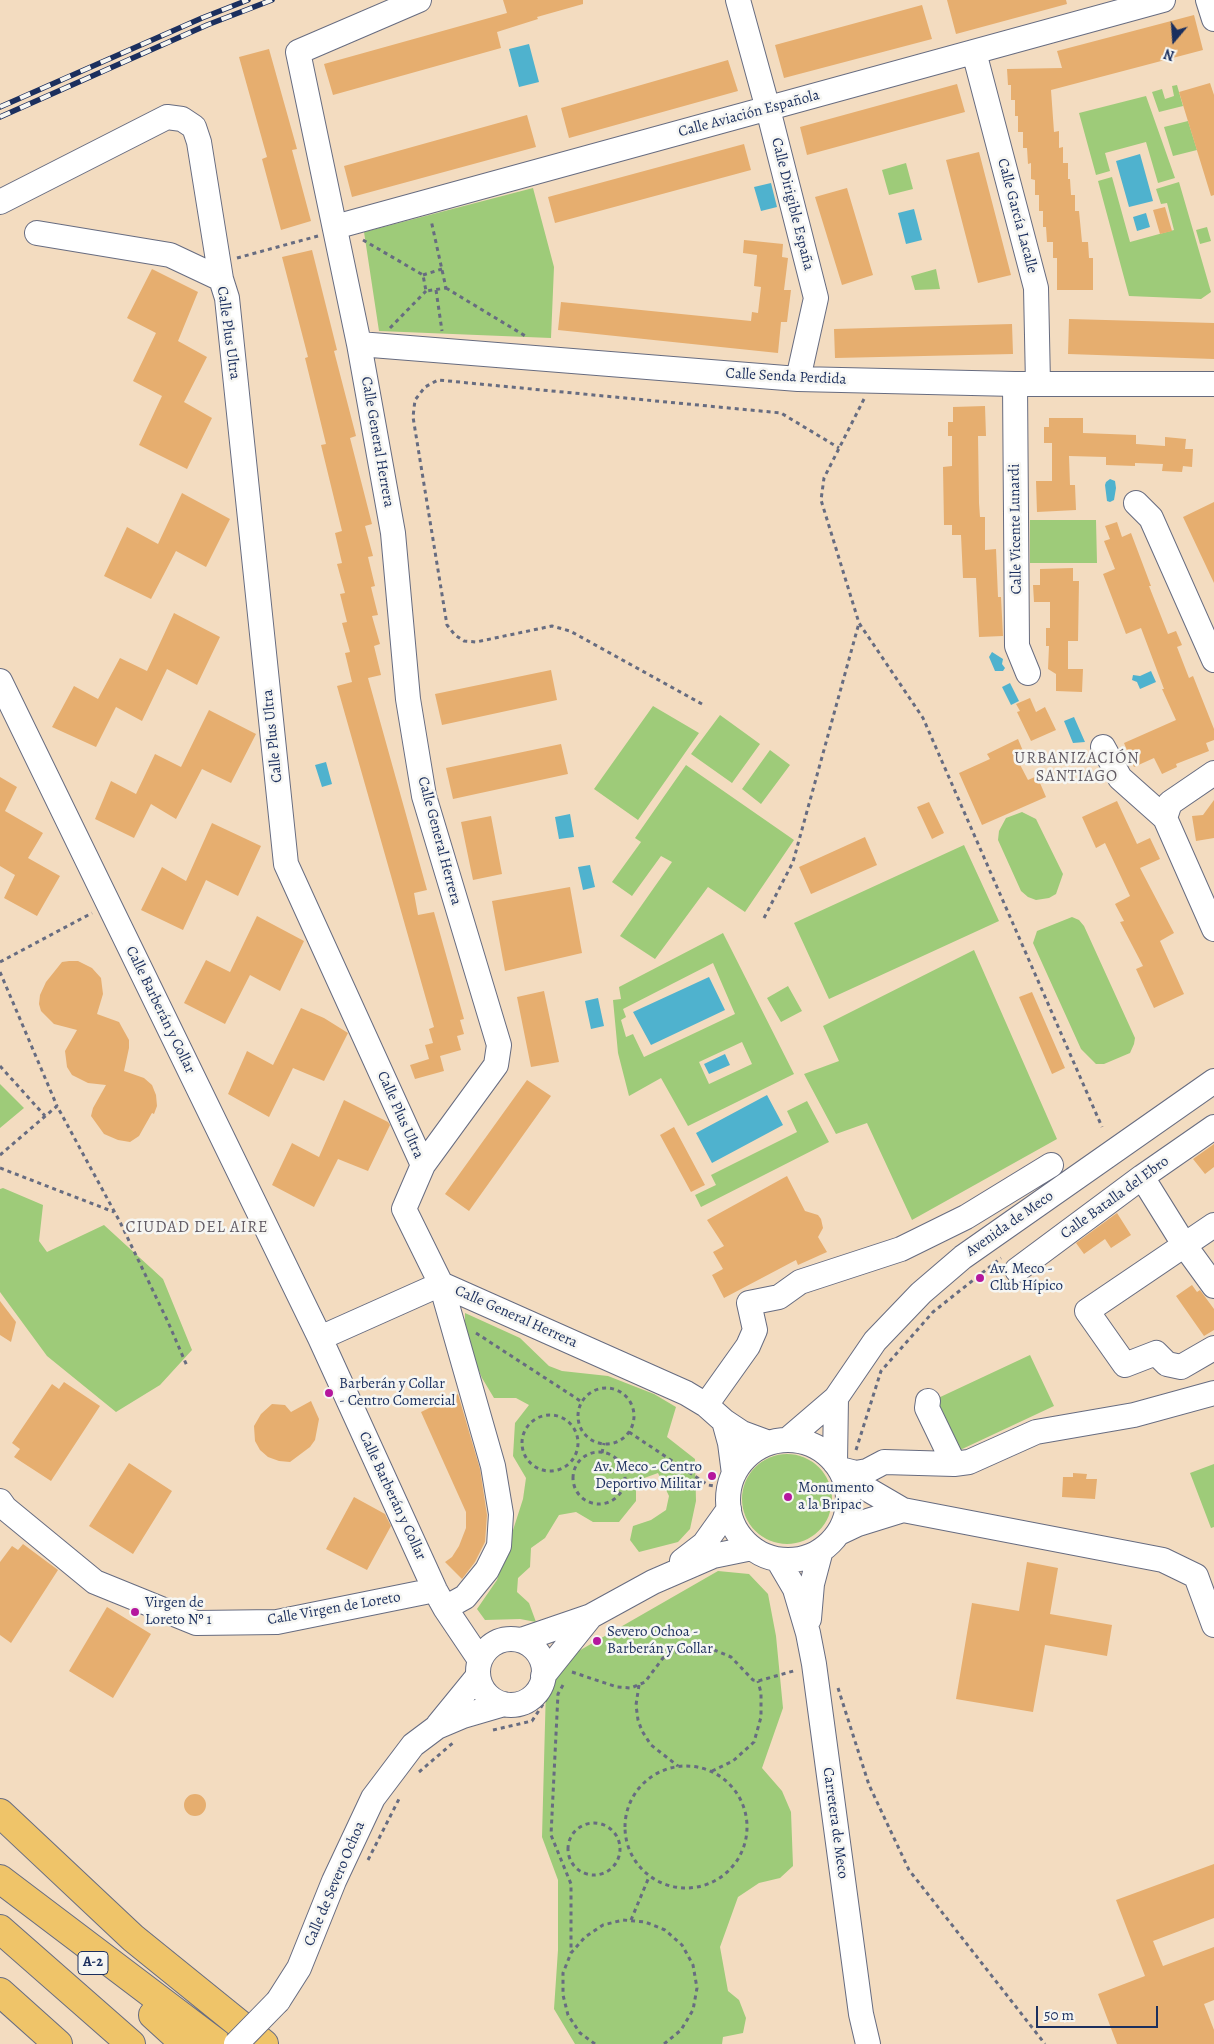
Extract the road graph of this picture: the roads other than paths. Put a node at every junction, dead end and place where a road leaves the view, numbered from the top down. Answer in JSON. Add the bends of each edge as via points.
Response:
{"nodes":[{"id":1,"x":419,"y":0,"type":"edge"},
{"id":2,"x":738,"y":0,"type":"edge"},
{"id":3,"x":1162,"y":0,"type":"edge"},
{"id":4,"x":1208,"y":0,"type":"edge"},
{"id":5,"x":1214,"y":19,"type":"edge"},
{"id":6,"x":974,"y":52,"type":"junction"},
{"id":7,"x":768,"y":109,"type":"junction"},
{"id":8,"x":0,"y":202,"type":"edge"},
{"id":9,"x":341,"y":227,"type":"junction"},
{"id":10,"x":37,"y":232,"type":"dead end"},
{"id":11,"x":221,"y":279,"type":"junction"},
{"id":12,"x":370,"y":345,"type":"junction"},
{"id":13,"x":798,"y":380,"type":"junction"},
{"id":14,"x":1015,"y":384,"type":"junction"},
{"id":15,"x":1038,"y":384,"type":"junction"},
{"id":16,"x":1214,"y":384,"type":"edge"},
{"id":17,"x":1136,"y":503,"type":"dead end"},
{"id":18,"x":1214,"y":660,"type":"edge"},
{"id":19,"x":1028,"y":672,"type":"dead end"},
{"id":20,"x":0,"y":681,"type":"edge"},
{"id":21,"x":1103,"y":747,"type":"dead end"},
{"id":22,"x":1214,"y":772,"type":"edge"},
{"id":23,"x":1165,"y":818,"type":"junction"},
{"id":24,"x":1214,"y":929,"type":"edge"},
{"id":25,"x":1214,"y":1081,"type":"edge"},
{"id":26,"x":1214,"y":1127,"type":"edge"},
{"id":27,"x":1051,"y":1164,"type":"dead end"},
{"id":28,"x":423,"y":1166,"type":"junction"},
{"id":29,"x":1142,"y":1178,"type":"junction"},
{"id":30,"x":1214,"y":1225,"type":"edge"},
{"id":31,"x":1185,"y":1246,"type":"junction"},
{"id":32,"x":1016,"y":1270,"type":"dead end"},
{"id":33,"x":441,"y":1284,"type":"junction"},
{"id":34,"x":1214,"y":1286,"type":"edge"},
{"id":35,"x":320,"y":1338,"type":"junction"},
{"id":36,"x":1214,"y":1348,"type":"edge"},
{"id":37,"x":1214,"y":1393,"type":"edge"},
{"id":38,"x":836,"y":1398,"type":"junction"},
{"id":39,"x":928,"y":1401,"type":"dead end"},
{"id":40,"x":706,"y":1405,"type":"junction"},
{"id":41,"x":724,"y":1421,"type":"junction"},
{"id":42,"x":778,"y":1442,"type":"junction"},
{"id":43,"x":954,"y":1464,"type":"junction"},
{"id":44,"x":839,"y":1469,"type":"junction"},
{"id":45,"x":734,"y":1474,"type":"junction"},
{"id":46,"x":0,"y":1501,"type":"edge"},
{"id":47,"x":729,"y":1510,"type":"junction"},
{"id":48,"x":903,"y":1510,"type":"junction"},
{"id":49,"x":839,"y":1533,"type":"junction"},
{"id":50,"x":752,"y":1548,"type":"junction"},
{"id":51,"x":822,"y":1550,"type":"junction"},
{"id":52,"x":778,"y":1560,"type":"junction"},
{"id":53,"x":1205,"y":1572,"type":"edge"},
{"id":54,"x":653,"y":1582,"type":"junction"},
{"id":55,"x":446,"y":1607,"type":"junction"},
{"id":56,"x":591,"y":1616,"type":"junction"},
{"id":57,"x":1214,"y":1625,"type":"edge"},
{"id":58,"x":808,"y":1633,"type":"junction"},
{"id":59,"x":521,"y":1640,"type":"junction"},
{"id":60,"x":496,"y":1642,"type":"junction"},
{"id":61,"x":479,"y":1668,"type":"junction"},
{"id":62,"x":543,"y":1676,"type":"junction"},
{"id":63,"x":504,"y":1704,"type":"junction"},
{"id":64,"x":437,"y":1727,"type":"junction"},
{"id":65,"x":0,"y":1813,"type":"edge"},
{"id":66,"x":0,"y":1881,"type":"edge"},
{"id":67,"x":0,"y":1928,"type":"edge"},
{"id":68,"x":0,"y":1992,"type":"edge"},
{"id":69,"x":861,"y":2014,"type":"junction"},
{"id":70,"x":58,"y":2044,"type":"edge"},
{"id":71,"x":131,"y":2044,"type":"edge"},
{"id":72,"x":185,"y":2044,"type":"edge"},
{"id":73,"x":218,"y":2044,"type":"edge"},
{"id":74,"x":236,"y":2044,"type":"edge"},
{"id":75,"x":264,"y":2044,"type":"edge"},
{"id":76,"x":862,"y":2044,"type":"edge"},
{"id":77,"x":868,"y":2044,"type":"edge"}],
"edges":[{"from":1,"to":9,"type":"street","name":"Calle General Herrera","via":[[298,52]]},
{"from":2,"to":7,"type":"street","name":"Calle Dirigible España"},
{"from":3,"to":6,"type":"street","name":"Calle Aviación Española"},
{"from":4,"to":5,"type":"street"},
{"from":6,"to":7,"type":"street","name":"Calle Aviación Española"},
{"from":6,"to":15,"type":"street","name":"Calle García Lacalle","via":[[1036,288]]},
{"from":7,"to":9,"type":"street","name":"Calle Aviación Española"},
{"from":7,"to":13,"type":"street","name":"Calle Dirigible España","via":[[816,298]]},
{"from":8,"to":11,"type":"street","name":"Calle Plus Ultra","via":[[167,117],[182,119],[194,127],[199,142]]},
{"from":9,"to":12,"type":"street","name":"Calle General Herrera"},
{"from":10,"to":11,"type":"street","name":"Calle Plus Ultra","via":[[170,256]]},
{"from":11,"to":28,"type":"street","name":"Calle Plus Ultra","via":[[227,298],[286,864]]},
{"from":12,"to":13,"type":"street","name":"Calle Senda Perdida"},
{"from":12,"to":28,"type":"street","name":"Calle General Herrera","via":[[393,533],[408,700],[424,796],[499,1046],[496,1065]]},
{"from":13,"to":14,"type":"street","name":"Calle Senda Perdida"},
{"from":14,"to":15,"type":"street","name":"Calle Senda Perdida"},
{"from":14,"to":19,"type":"street","name":"Calle Vicente Lunardi","via":[[1017,646]]},
{"from":15,"to":16,"type":"street","name":"Calle Senda Perdida"},
{"from":17,"to":18,"type":"street","via":[[1151,518]]},
{"from":20,"to":35,"type":"street","name":"Calle Barberán y Collar"},
{"from":21,"to":23,"type":"street","via":[[1120,778]]},
{"from":22,"to":23,"type":"street","via":[[1170,803]]},
{"from":23,"to":24,"type":"street"},
{"from":25,"to":38,"type":"street","name":"Avenida de Meco","via":[[963,1257],[921,1293],[875,1342]]},
{"from":26,"to":29,"type":"street","name":"Calle Batalla del Ebro"},
{"from":27,"to":40,"type":"street","via":[[966,1217],[901,1249],[800,1282],[782,1281],[764,1288],[751,1311],[755,1330],[748,1346]]},
{"from":28,"to":33,"type":"street","name":"Calle General Herrera","via":[[404,1209]]},
{"from":29,"to":31,"type":"street"},
{"from":29,"to":32,"type":"street","name":"Calle Batalla del Ebro"},
{"from":30,"to":31,"type":"street"},
{"from":31,"to":34,"type":"street"},
{"from":31,"to":36,"type":"street","via":[[1087,1311],[1125,1366],[1156,1353],[1166,1364],[1181,1367]]},
{"from":33,"to":35,"type":"street"},
{"from":33,"to":40,"type":"street","name":"Calle General Herrera","via":[[677,1389]]},
{"from":33,"to":55,"type":"street","via":[[493,1466],[501,1514],[499,1546],[487,1570],[465,1597]]},
{"from":35,"to":55,"type":"street","name":"Calle Barberán y Collar"},
{"from":37,"to":43,"type":"street","via":[[1134,1415],[1036,1432],[969,1462]]},
{"from":38,"to":42,"type":"street","name":"Avenida de Meco"},
{"from":38,"to":44,"type":"street"},
{"from":39,"to":43,"type":"street","via":[[927,1408]]},
{"from":40,"to":41,"type":"street","name":"Calle General Herrera"},
{"from":41,"to":42,"type":"street","name":"Calle General Herrera","via":[[742,1433]]},
{"from":41,"to":45,"type":"street"},
{"from":42,"to":44,"type":"street","via":[[801,1442],[814,1446],[826,1453]]},
{"from":42,"to":45,"type":"street","via":[[748,1455]]},
{"from":43,"to":44,"type":"street","via":[[884,1462],[856,1473]]},
{"from":44,"to":48,"type":"street"},
{"from":44,"to":49,"type":"street","via":[[847,1487],[848,1510]]},
{"from":45,"to":47,"type":"street"},
{"from":46,"to":55,"type":"street","name":"Calle Virgen de Loreto","via":[[95,1582],[196,1623],[277,1622]]},
{"from":47,"to":50,"type":"street","via":[[733,1524]]},
{"from":47,"to":54,"type":"street","via":[[704,1544]]},
{"from":48,"to":49,"type":"street"},
{"from":48,"to":53,"type":"street","via":[[1163,1560]]},
{"from":49,"to":51,"type":"street"},
{"from":50,"to":52,"type":"street"},
{"from":50,"to":54,"type":"street","via":[[713,1556]]},
{"from":51,"to":52,"type":"street","via":[[801,1559]]},
{"from":51,"to":58,"type":"street","via":[[812,1584]]},
{"from":52,"to":58,"type":"street","via":[[795,1589]]},
{"from":53,"to":57,"type":"street"},
{"from":54,"to":56,"type":"street"},
{"from":55,"to":60,"type":"street"},
{"from":55,"to":61,"type":"street","name":"Calle Barberán y Collar"},
{"from":56,"to":59,"type":"street"},
{"from":56,"to":62,"type":"street"},
{"from":58,"to":69,"type":"street","name":"Carretera de Meco"},
{"from":59,"to":60,"type":"street","via":[[511,1638]]},
{"from":59,"to":62,"type":"street","via":[[534,1648],[540,1657]]},
{"from":60,"to":61,"type":"street","via":[[483,1652]]},
{"from":61,"to":63,"type":"street","via":[[484,1691]]},
{"from":61,"to":64,"type":"street","name":"Calle de Severo Ochoa"},
{"from":62,"to":63,"type":"street","via":[[536,1693],[530,1698],[522,1703]]},
{"from":63,"to":64,"type":"street","name":"Calle de Severo Ochoa"},
{"from":64,"to":74,"type":"street","name":"Calle de Severo Ochoa","bridge":true,"via":[[413,1745],[373,1798],[334,1881],[299,1968],[278,2001]]},
{"from":65,"to":75,"type":"highway","via":[[133,1938]]},
{"from":66,"to":72,"type":"highway","number":"A-2"},
{"from":66,"to":73,"type":"highway"},
{"from":67,"to":71,"type":"highway","number":"A-2"},
{"from":68,"to":70,"type":"highway"},
{"from":69,"to":76,"type":"street","name":"Carretera de Meco"},
{"from":69,"to":77,"type":"street","name":"Carretera de Meco"}]}
